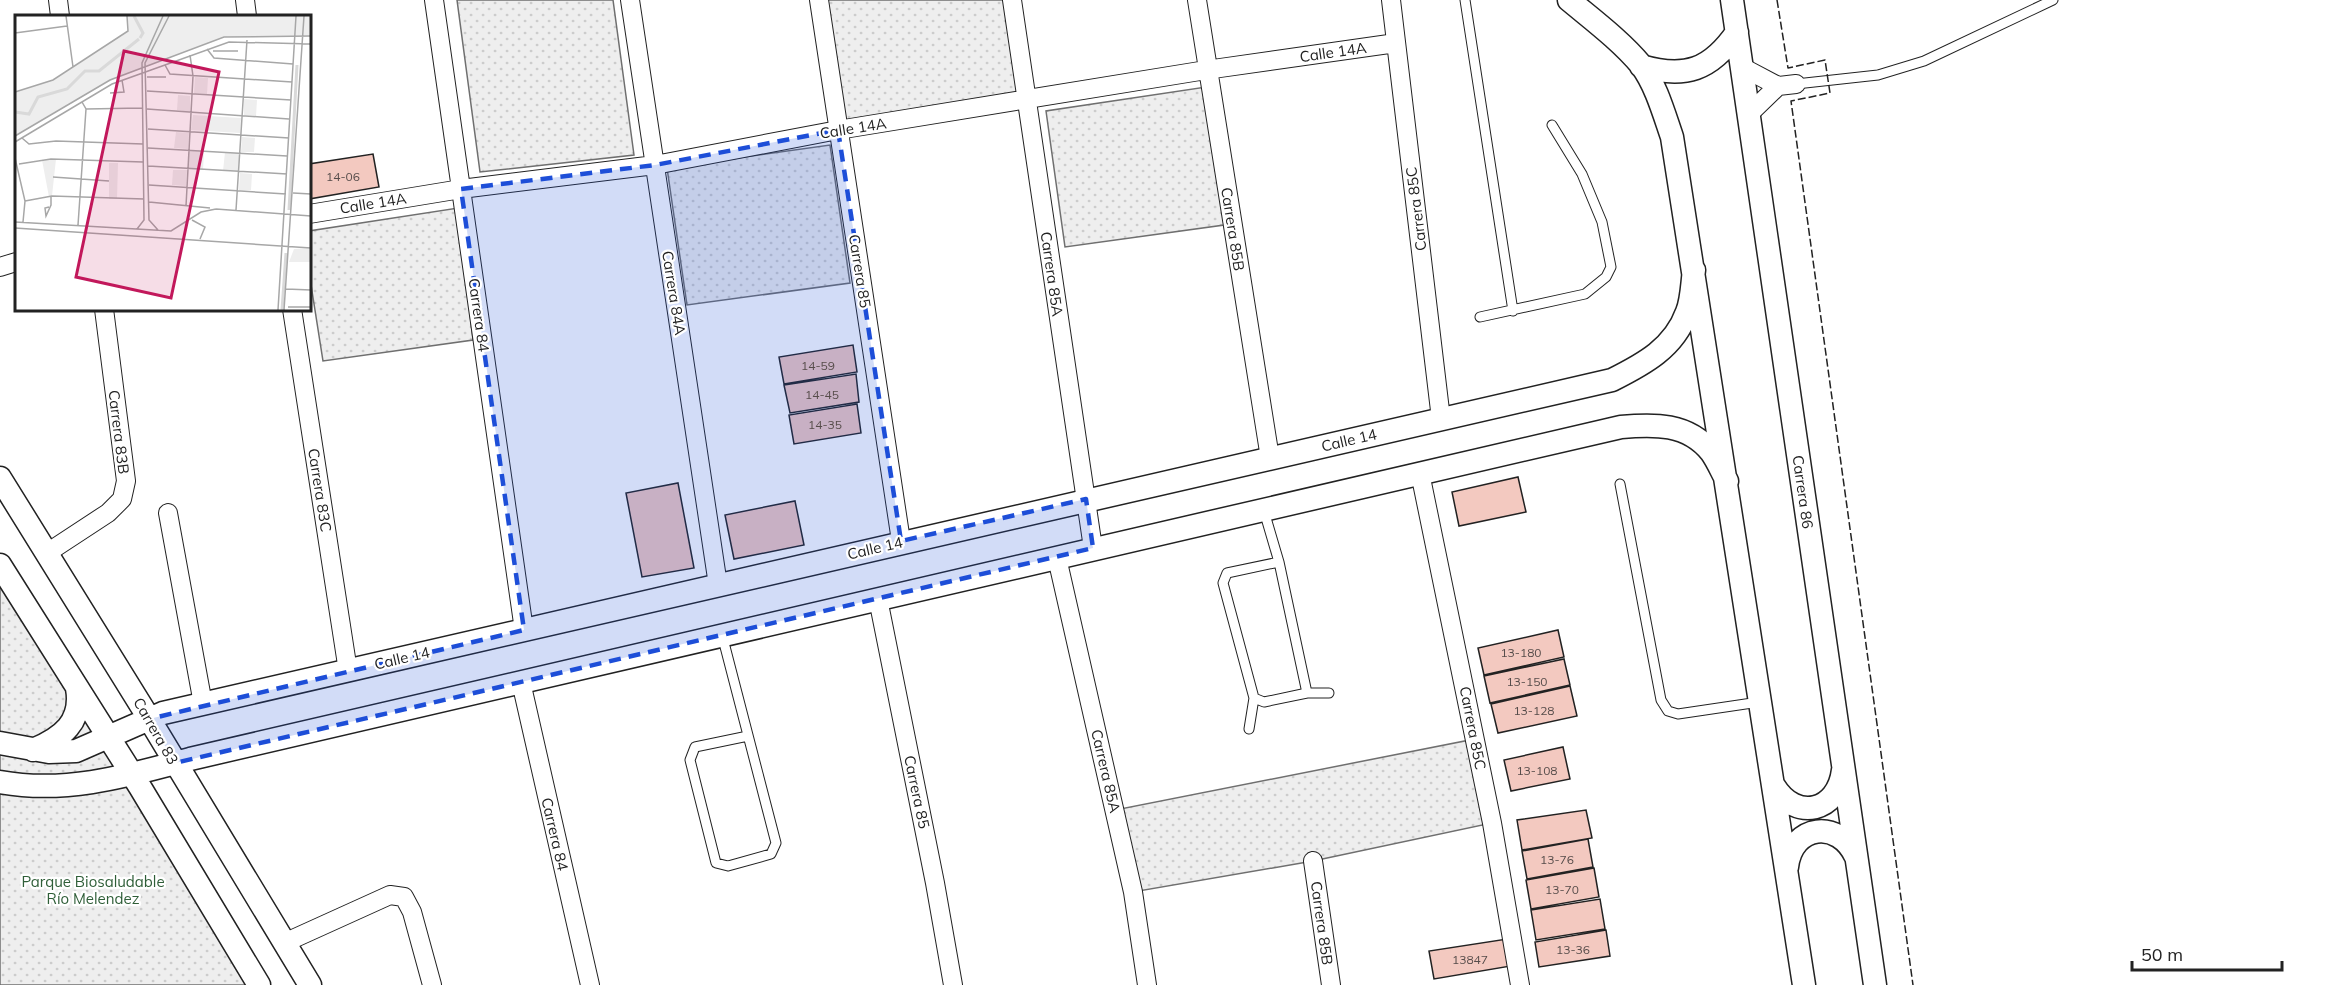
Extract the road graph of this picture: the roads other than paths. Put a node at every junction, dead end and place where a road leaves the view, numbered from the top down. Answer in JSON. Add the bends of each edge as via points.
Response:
{"nodes":[{"id":1,"x":58,"y":0,"type":"edge"},
{"id":2,"x":245,"y":0,"type":"edge"},
{"id":3,"x":434,"y":0,"type":"edge"},
{"id":4,"x":630,"y":0,"type":"edge"},
{"id":5,"x":819,"y":0,"type":"edge"},
{"id":6,"x":1012,"y":0,"type":"edge"},
{"id":7,"x":1197,"y":0,"type":"edge"},
{"id":8,"x":1391,"y":0,"type":"edge"},
{"id":9,"x":1465,"y":0,"type":"edge"},
{"id":10,"x":1569,"y":0,"type":"edge"},
{"id":11,"x":1732,"y":0,"type":"edge"},
{"id":12,"x":2053,"y":0,"type":"edge"},
{"id":13,"x":60,"y":15,"type":"edge"},
{"id":14,"x":248,"y":15,"type":"edge"},
{"id":15,"x":1737,"y":32,"type":"junction"},
{"id":16,"x":1396,"y":43,"type":"junction"},
{"id":17,"x":1641,"y":66,"type":"junction"},
{"id":18,"x":1742,"y":67,"type":"junction"},
{"id":19,"x":1206,"y":70,"type":"junction"},
{"id":20,"x":1787,"y":85,"type":"junction"},
{"id":21,"x":1027,"y":101,"type":"junction"},
{"id":22,"x":1749,"y":114,"type":"junction"},
{"id":23,"x":1552,"y":126,"type":"dead end"},
{"id":24,"x":838,"y":130,"type":"junction"},
{"id":25,"x":655,"y":165,"type":"junction"},
{"id":26,"x":461,"y":189,"type":"junction"},
{"id":27,"x":310,"y":214,"type":"edge"},
{"id":28,"x":15,"y":262,"type":"edge"},
{"id":29,"x":0,"y":267,"type":"edge"},
{"id":30,"x":1694,"y":270,"type":"junction"},
{"id":31,"x":104,"y":310,"type":"edge"},
{"id":32,"x":292,"y":310,"type":"edge"},
{"id":33,"x":1513,"y":311,"type":"junction"},
{"id":34,"x":1480,"y":317,"type":"dead end"},
{"id":35,"x":1441,"y":419,"type":"junction"},
{"id":36,"x":1270,"y":458,"type":"junction"},
{"id":37,"x":1420,"y":473,"type":"junction"},
{"id":38,"x":0,"y":478,"type":"edge"},
{"id":39,"x":1727,"y":481,"type":"junction"},
{"id":40,"x":1620,"y":484,"type":"dead end"},
{"id":41,"x":1086,"y":499,"type":"junction"},
{"id":42,"x":1264,"y":510,"type":"junction"},
{"id":43,"x":168,"y":513,"type":"dead end"},
{"id":44,"x":901,"y":541,"type":"junction"},
{"id":45,"x":1093,"y":548,"type":"junction"},
{"id":46,"x":46,"y":553,"type":"junction"},
{"id":47,"x":1057,"y":558,"type":"junction"},
{"id":48,"x":1279,"y":562,"type":"junction"},
{"id":49,"x":0,"y":565,"type":"edge"},
{"id":50,"x":718,"y":585,"type":"junction"},
{"id":51,"x":878,"y":599,"type":"junction"},
{"id":52,"x":524,"y":630,"type":"junction"},
{"id":53,"x":722,"y":635,"type":"junction"},
{"id":54,"x":348,"y":671,"type":"junction"},
{"id":55,"x":521,"y":682,"type":"junction"},
{"id":56,"x":77,"y":688,"type":"junction"},
{"id":57,"x":1307,"y":693,"type":"junction"},
{"id":58,"x":1329,"y":693,"type":"dead end"},
{"id":59,"x":1254,"y":698,"type":"junction"},
{"id":60,"x":1761,"y":702,"type":"junction"},
{"id":61,"x":203,"y":704,"type":"junction"},
{"id":62,"x":149,"y":719,"type":"junction"},
{"id":63,"x":1249,"y":729,"type":"dead end"},
{"id":64,"x":748,"y":736,"type":"junction"},
{"id":65,"x":108,"y":739,"type":"junction"},
{"id":66,"x":0,"y":743,"type":"edge"},
{"id":67,"x":33,"y":750,"type":"junction"},
{"id":68,"x":175,"y":763,"type":"junction"},
{"id":69,"x":1843,"y":768,"type":"junction"},
{"id":70,"x":132,"y":774,"type":"junction"},
{"id":71,"x":0,"y":782,"type":"edge"},
{"id":72,"x":1774,"y":786,"type":"junction"},
{"id":73,"x":1856,"y":859,"type":"junction"},
{"id":74,"x":1313,"y":861,"type":"dead end"},
{"id":75,"x":1786,"y":869,"type":"junction"},
{"id":76,"x":284,"y":943,"type":"junction"},
{"id":77,"x":307,"y":982,"type":"edge"},
{"id":78,"x":259,"y":985,"type":"edge"},
{"id":79,"x":432,"y":985,"type":"edge"},
{"id":80,"x":590,"y":985,"type":"edge"},
{"id":81,"x":953,"y":985,"type":"edge"},
{"id":82,"x":1147,"y":985,"type":"edge"},
{"id":83,"x":1331,"y":985,"type":"edge"},
{"id":84,"x":1520,"y":985,"type":"edge"},
{"id":85,"x":1804,"y":985,"type":"edge"},
{"id":86,"x":1875,"y":985,"type":"edge"}],
"edges":[{"from":1,"to":13,"type":"street"},
{"from":2,"to":14,"type":"street"},
{"from":3,"to":26,"type":"street","name":"Carrera 84"},
{"from":4,"to":25,"type":"street","name":"Carrera 84A"},
{"from":5,"to":24,"type":"street","name":"Carrera 85"},
{"from":6,"to":21,"type":"street","name":"Carrera 85A"},
{"from":7,"to":19,"type":"street","name":"Carrera 85B"},
{"from":8,"to":16,"type":"street","name":"Carrera 85C"},
{"from":9,"to":33,"type":"lane"},
{"from":10,"to":17,"type":"street"},
{"from":11,"to":15,"type":"street","name":"Carrera 86"},
{"from":12,"to":20,"type":"lane","via":[[1924,61],[1878,75]]},
{"from":15,"to":17,"type":"street","via":[[1724,51],[1707,64],[1685,72],[1663,73]]},
{"from":15,"to":18,"type":"street","name":"Carrera 86"},
{"from":16,"to":19,"type":"street","name":"Calle 14A"},
{"from":16,"to":35,"type":"street","name":"Carrera 85C"},
{"from":17,"to":30,"type":"street","via":[[1672,137]]},
{"from":18,"to":20,"type":"street"},
{"from":18,"to":22,"type":"street","name":"Carrera 86"},
{"from":19,"to":21,"type":"street","name":"Calle 14A"},
{"from":19,"to":36,"type":"street","name":"Carrera 85B"},
{"from":20,"to":22,"type":"street"},
{"from":21,"to":24,"type":"street","name":"Calle 14A"},
{"from":21,"to":41,"type":"street","name":"Carrera 85A"},
{"from":22,"to":69,"type":"street","name":"Carrera 86"},
{"from":23,"to":33,"type":"lane","via":[[1582,174],[1602,222],[1611,267],[1606,277],[1585,294]]},
{"from":24,"to":25,"type":"street","name":"Calle 14A"},
{"from":24,"to":44,"type":"street","name":"Carrera 85"},
{"from":25,"to":26,"type":"street","name":"Calle 14A"},
{"from":25,"to":50,"type":"street","name":"Carrera 84A"},
{"from":26,"to":27,"type":"street","name":"Calle 14A"},
{"from":26,"to":52,"type":"street","name":"Carrera 84"},
{"from":28,"to":29,"type":"street"},
{"from":30,"to":35,"type":"street","name":"Calle 14","via":[[1687,312],[1670,342],[1648,362],[1612,380]]},
{"from":30,"to":39,"type":"street"},
{"from":31,"to":46,"type":"street","name":"Carrera 83B","via":[[126,481],[122,499],[90,527]]},
{"from":32,"to":54,"type":"street","name":"Carrera 83C"},
{"from":33,"to":34,"type":"lane"},
{"from":35,"to":36,"type":"street","name":"Calle 14"},
{"from":36,"to":41,"type":"street","name":"Calle 14"},
{"from":37,"to":39,"type":"street","via":[[1621,427],[1658,424],[1686,432],[1711,451]]},
{"from":37,"to":42,"type":"street"},
{"from":37,"to":84,"type":"street","name":"Carrera 85C","via":[[1492,823]]},
{"from":38,"to":46,"type":"street","name":"Carrera 83"},
{"from":39,"to":60,"type":"street"},
{"from":40,"to":60,"type":"lane","via":[[1664,706],[1678,714]]},
{"from":41,"to":44,"type":"street","name":"Calle 14"},
{"from":41,"to":45,"type":"street","name":"Carrera 85A"},
{"from":42,"to":45,"type":"street"},
{"from":42,"to":48,"type":"lane"},
{"from":43,"to":61,"type":"street"},
{"from":44,"to":50,"type":"street","name":"Calle 14"},
{"from":45,"to":47,"type":"street"},
{"from":46,"to":62,"type":"street","name":"Carrera 83"},
{"from":47,"to":51,"type":"street"},
{"from":47,"to":82,"type":"street","name":"Carrera 85A","via":[[1133,892]]},
{"from":48,"to":57,"type":"lane"},
{"from":48,"to":59,"type":"lane","via":[[1227,573],[1223,583]]},
{"from":49,"to":56,"type":"street"},
{"from":50,"to":52,"type":"street","name":"Calle 14"},
{"from":51,"to":53,"type":"street"},
{"from":51,"to":81,"type":"street","name":"Carrera 85"},
{"from":52,"to":54,"type":"street","name":"Calle 14"},
{"from":53,"to":55,"type":"street"},
{"from":53,"to":64,"type":"lane"},
{"from":54,"to":61,"type":"street","name":"Calle 14"},
{"from":55,"to":68,"type":"street"},
{"from":55,"to":80,"type":"street","name":"Carrera 84"},
{"from":56,"to":65,"type":"street"},
{"from":56,"to":67,"type":"street","via":[[78,704],[70,727],[57,739]]},
{"from":57,"to":58,"type":"lane"},
{"from":57,"to":59,"type":"lane","via":[[1264,702]]},
{"from":59,"to":63,"type":"lane"},
{"from":60,"to":72,"type":"street"},
{"from":61,"to":62,"type":"street","name":"Calle 14"},
{"from":62,"to":65,"type":"street","name":"Calle 14"},
{"from":62,"to":68,"type":"street","name":"Carrera 83"},
{"from":64,"to":64,"type":"lane","via":[[695,747],[690,760],[716,863],[728,866],[771,854],[776,843]]},
{"from":65,"to":67,"type":"street","name":"Calle 14","via":[[76,751]]},
{"from":65,"to":70,"type":"street"},
{"from":66,"to":67,"type":"street","name":"Calle 14"},
{"from":68,"to":70,"type":"street"},
{"from":68,"to":76,"type":"street","name":"Carrera 83"},
{"from":69,"to":72,"type":"street","via":[[1836,792],[1828,802],[1816,807],[1803,809],[1791,805],[1780,798]]},
{"from":69,"to":73,"type":"street","name":"Carrera 86"},
{"from":70,"to":71,"type":"street","via":[[62,786]]},
{"from":70,"to":78,"type":"street"},
{"from":72,"to":75,"type":"street"},
{"from":73,"to":75,"type":"street","via":[[1850,845],[1839,835],[1809,833],[1788,854]]},
{"from":73,"to":86,"type":"street","name":"Carrera 86"},
{"from":74,"to":83,"type":"street","name":"Carrera 85B"},
{"from":75,"to":85,"type":"street"},
{"from":76,"to":77,"type":"street","name":"Carrera 83"},
{"from":76,"to":79,"type":"street","via":[[390,895],[404,897],[412,912]]}]}
